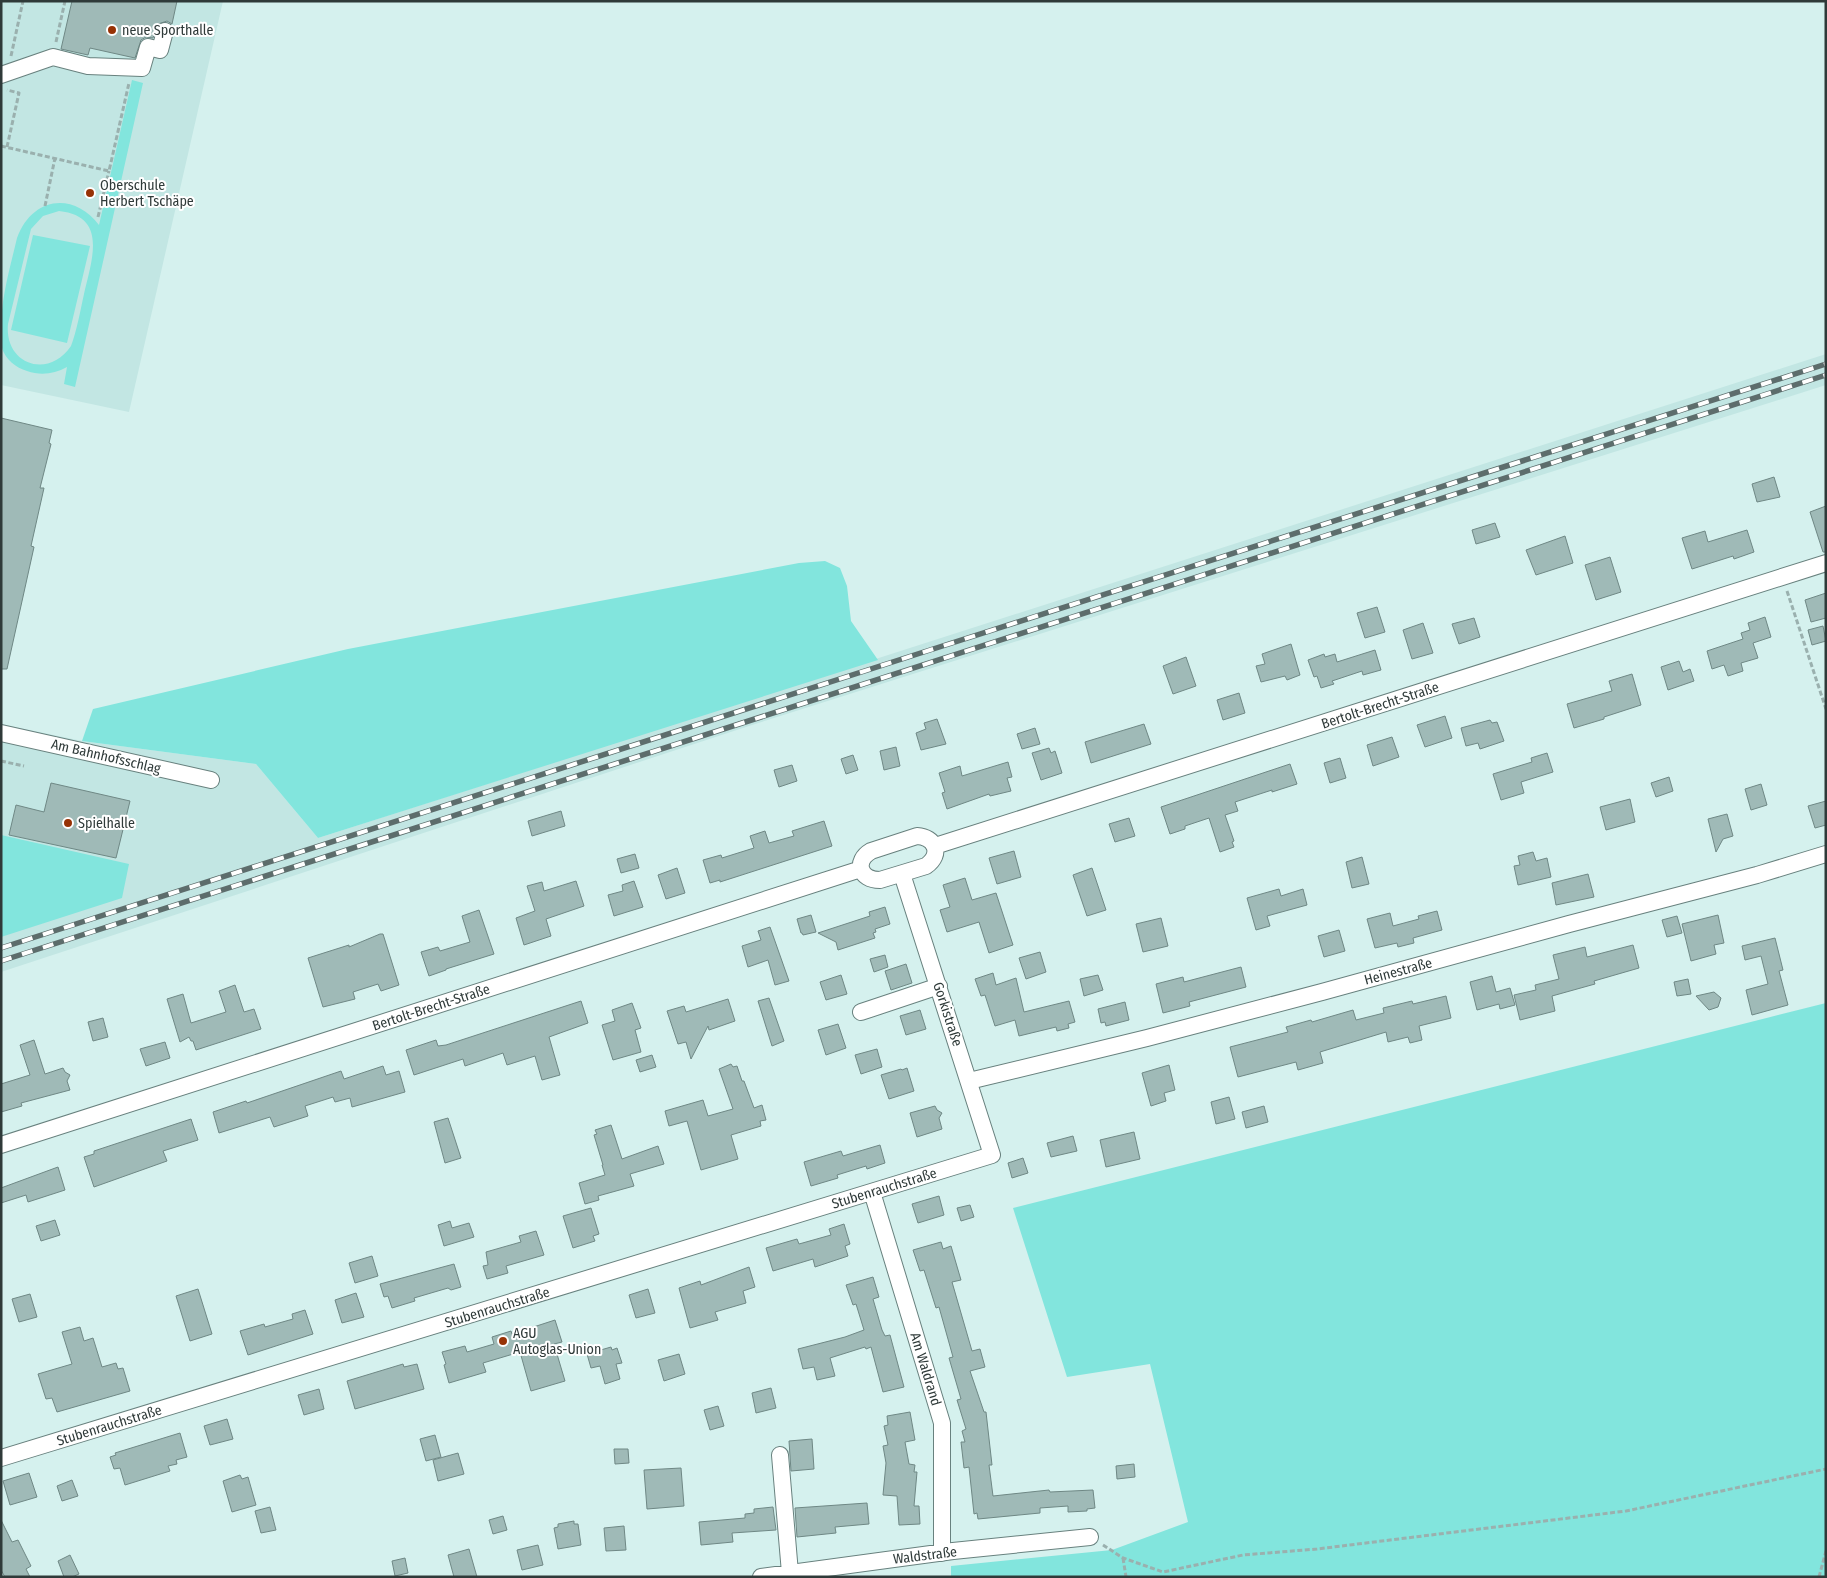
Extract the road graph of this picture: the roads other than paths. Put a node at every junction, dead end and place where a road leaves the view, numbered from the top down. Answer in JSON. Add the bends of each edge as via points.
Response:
{"nodes":[{"id":1,"x":165,"y":31,"type":"dead end"},
{"id":2,"x":5,"y":69,"type":"edge"},
{"id":3,"x":1826,"y":563,"type":"edge"},
{"id":4,"x":1,"y":733,"type":"edge"},
{"id":5,"x":211,"y":780,"type":"dead end"},
{"id":6,"x":935,"y":846,"type":"junction"},
{"id":7,"x":1826,"y":854,"type":"edge"},
{"id":8,"x":861,"y":869,"type":"junction"},
{"id":9,"x":902,"y":874,"type":"junction"},
{"id":10,"x":939,"y":986,"type":"junction"},
{"id":11,"x":861,"y":1012,"type":"dead end"},
{"id":12,"x":969,"y":1081,"type":"junction"},
{"id":13,"x":1,"y":1145,"type":"edge"},
{"id":14,"x":992,"y":1155,"type":"joint"},
{"id":15,"x":872,"y":1192,"type":"junction"},
{"id":16,"x":780,"y":1455,"type":"dead end"},
{"id":17,"x":1,"y":1458,"type":"edge"},
{"id":18,"x":1090,"y":1537,"type":"road end"},
{"id":19,"x":942,"y":1552,"type":"junction"},
{"id":20,"x":790,"y":1573,"type":"junction"},
{"id":21,"x":761,"y":1577,"type":"edge"}],
"edges":[{"from":1,"to":2,"type":"street","via":[[160,50],[148,47],[142,68],[88,66],[53,57]]},
{"from":3,"to":6,"type":"street","name":"Bertolt-Brecht-Straße"},
{"from":4,"to":5,"type":"street","name":"Am Bahnhofsschlag"},
{"from":6,"to":8,"type":"street","via":[[926,836],[917,836],[864,854]]},
{"from":6,"to":9,"type":"street","via":[[931,862]]},
{"from":7,"to":12,"type":"street","name":"Heinestraße","via":[[1147,1038]]},
{"from":8,"to":9,"type":"street","via":[[872,880]]},
{"from":8,"to":13,"type":"street","name":"Bertolt-Brecht-Straße"},
{"from":9,"to":10,"type":"street","name":"Gorkistraße"},
{"from":10,"to":11,"type":"street"},
{"from":10,"to":12,"type":"street","name":"Gorkistraße"},
{"from":12,"to":14,"type":"street","name":"Gorkistraße"},
{"from":14,"to":15,"type":"street","name":"Stubenrauchstraße"},
{"from":15,"to":17,"type":"street","name":"Stubenrauchstraße"},
{"from":15,"to":19,"type":"street","name":"Am Waldrand","via":[[942,1423]]},
{"from":16,"to":20,"type":"street"},
{"from":18,"to":19,"type":"street","name":"Waldstraße"},
{"from":19,"to":20,"type":"street","name":"Waldstraße"},
{"from":20,"to":21,"type":"street","name":"Waldstraße"}]}
